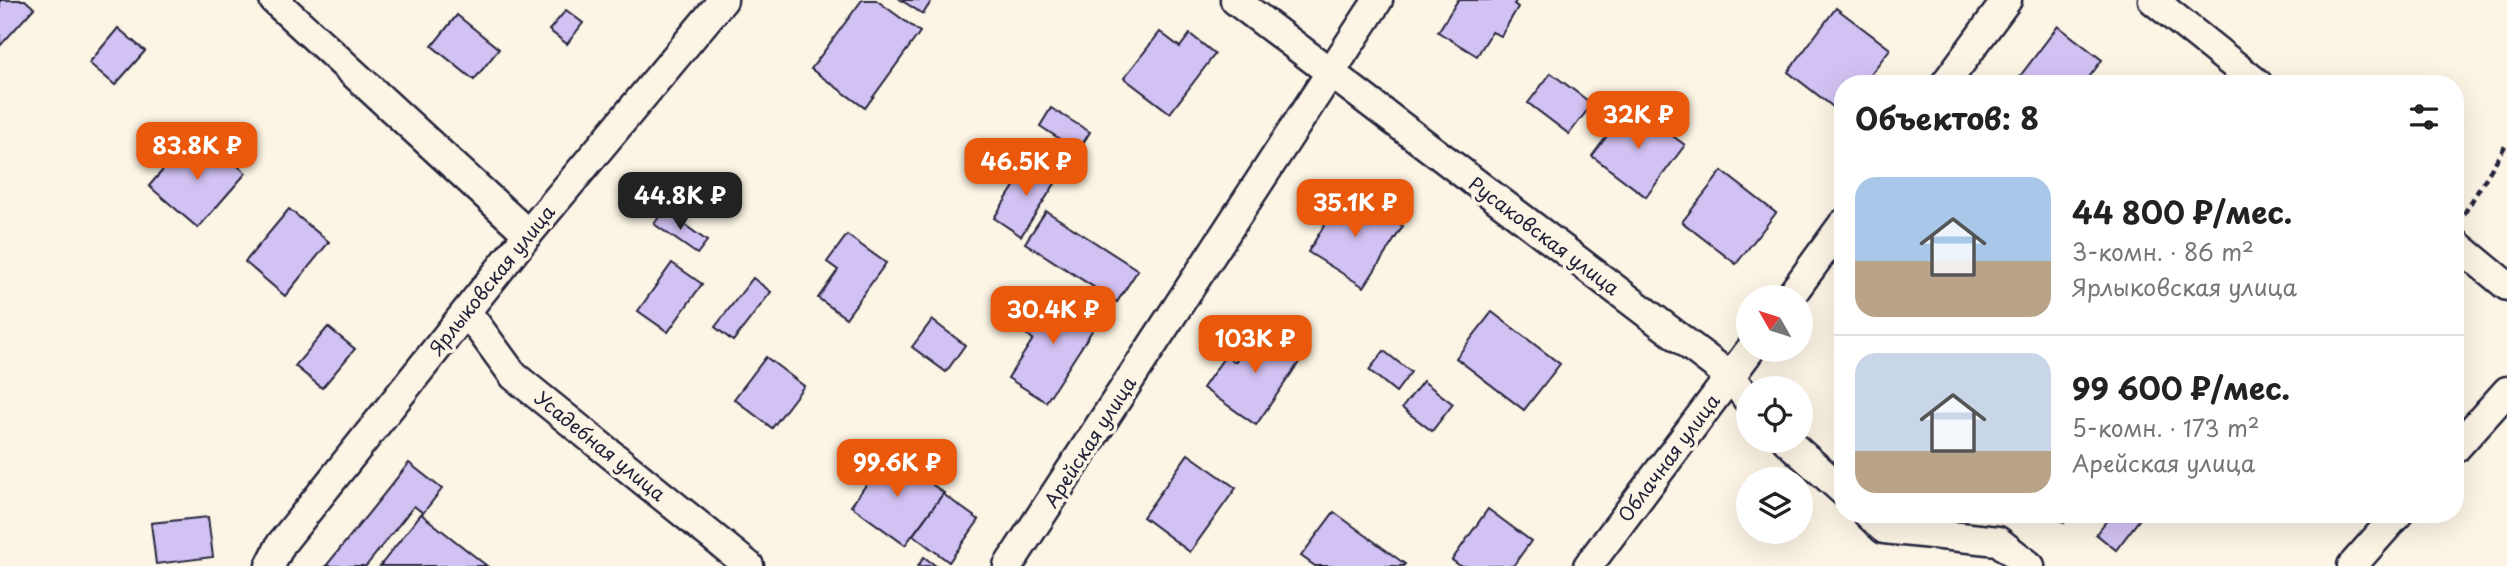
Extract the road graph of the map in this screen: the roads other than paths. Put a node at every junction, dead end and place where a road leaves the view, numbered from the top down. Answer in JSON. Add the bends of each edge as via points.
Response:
{"nodes":[{"id":1,"x":274,"y":0,"type":"edge"},
{"id":2,"x":723,"y":0,"type":"edge"},
{"id":3,"x":1235,"y":0,"type":"edge"},
{"id":4,"x":1378,"y":0,"type":"edge"},
{"id":5,"x":2007,"y":0,"type":"edge"},
{"id":6,"x":2153,"y":0,"type":"edge"},
{"id":7,"x":1330,"y":74,"type":"junction"},
{"id":8,"x":1952,"y":75,"type":"edge"},
{"id":9,"x":2247,"y":75,"type":"edge"},
{"id":10,"x":528,"y":234,"type":"junction"},
{"id":11,"x":1834,"y":236,"type":"edge"},
{"id":12,"x":2464,"y":237,"type":"edge"},
{"id":13,"x":1798,"y":285,"type":"edge"},
{"id":14,"x":2507,"y":286,"type":"edge"},
{"id":15,"x":467,"y":312,"type":"junction"},
{"id":16,"x":1742,"y":362,"type":"edge"},
{"id":17,"x":1731,"y":377,"type":"junction"},
{"id":18,"x":1736,"y":384,"type":"edge"},
{"id":19,"x":2507,"y":391,"type":"edge"},
{"id":20,"x":2464,"y":439,"type":"edge"},
{"id":21,"x":1800,"y":453,"type":"edge"},
{"id":22,"x":1834,"y":483,"type":"edge"},
{"id":23,"x":1878,"y":523,"type":"edge"},
{"id":24,"x":2390,"y":523,"type":"edge"},
{"id":25,"x":270,"y":566,"type":"edge"},
{"id":26,"x":749,"y":566,"type":"edge"},
{"id":27,"x":1008,"y":566,"type":"edge"},
{"id":28,"x":1588,"y":566,"type":"edge"},
{"id":29,"x":2030,"y":566,"type":"edge"},
{"id":30,"x":2352,"y":566,"type":"edge"}],
"edges":[{"from":1,"to":10,"type":"street"},
{"from":2,"to":10,"type":"street","name":"Ярлыковская улица"},
{"from":3,"to":7,"type":"street","name":"Русаковская улица"},
{"from":4,"to":7,"type":"street","name":"Арейская улица"},
{"from":5,"to":8,"type":"street"},
{"from":6,"to":9,"type":"street"},
{"from":7,"to":17,"type":"street","name":"Русаковская улица"},
{"from":7,"to":27,"type":"street","name":"Арейская улица"},
{"from":10,"to":15,"type":"street","name":"Ярлыковская улица"},
{"from":11,"to":13,"type":"street"},
{"from":12,"to":14,"type":"street"},
{"from":15,"to":25,"type":"street","name":"Ярлыковская улица","via":[[281,544]]},
{"from":15,"to":26,"type":"street","name":"Усадебная улица","via":[[514,376]]},
{"from":16,"to":17,"type":"street","name":"Облачная улица"},
{"from":17,"to":18,"type":"street","name":"Русаковская улица"},
{"from":17,"to":28,"type":"street","name":"Облачная улица"},
{"from":19,"to":20,"type":"street"},
{"from":21,"to":22,"type":"street"},
{"from":23,"to":29,"type":"street","via":[[1884,528],[1998,541]]},
{"from":24,"to":30,"type":"street"}]}
